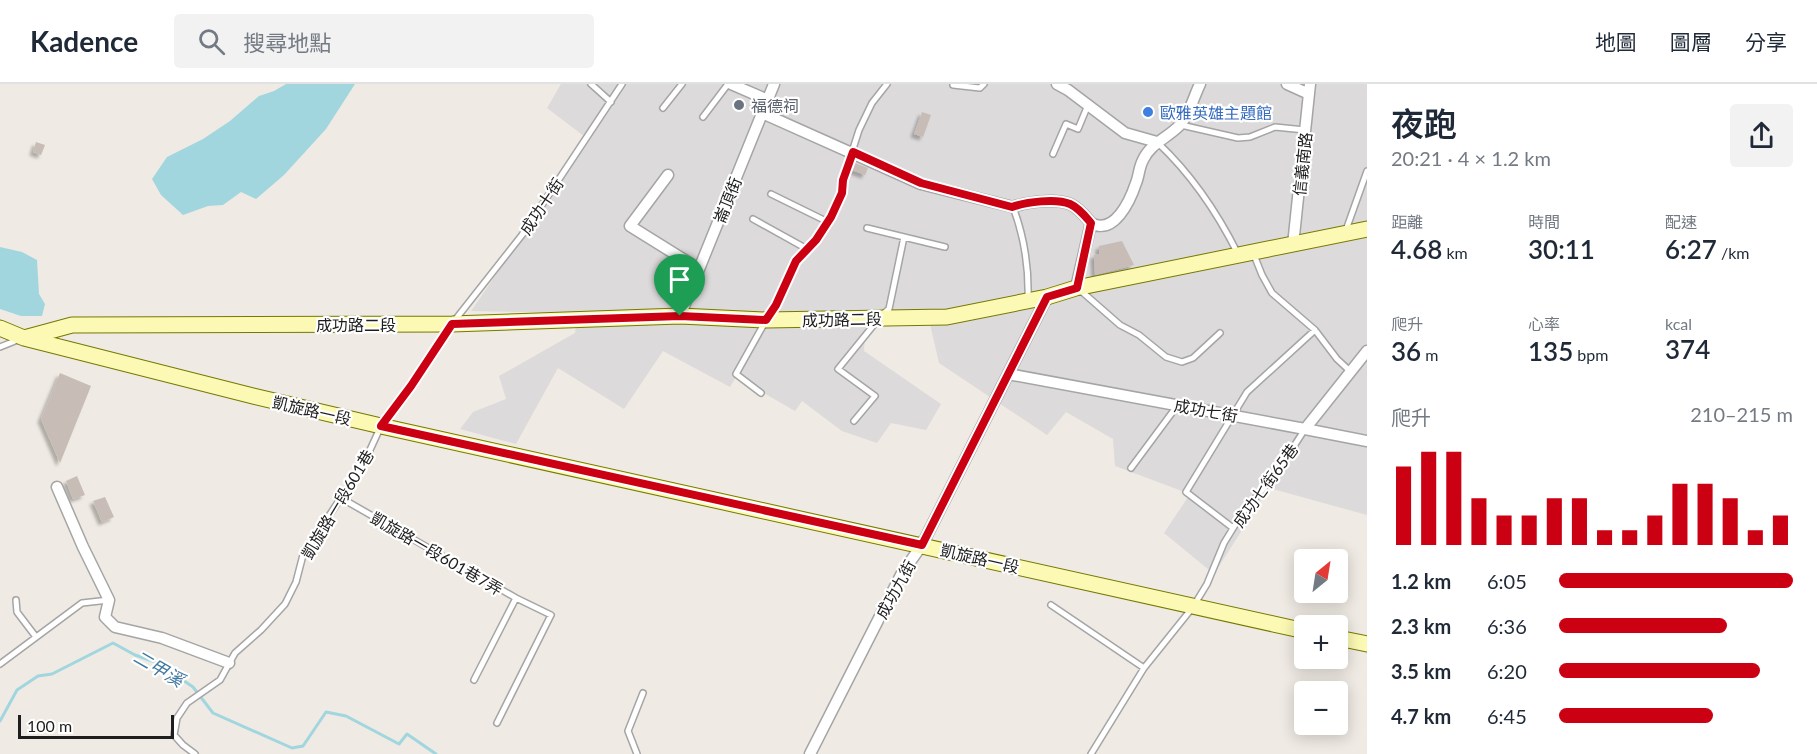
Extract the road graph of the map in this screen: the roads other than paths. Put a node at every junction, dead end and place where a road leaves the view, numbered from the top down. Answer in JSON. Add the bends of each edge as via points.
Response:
{"nodes":[{"id":1,"x":591,"y":84,"type":"edge"},
{"id":2,"x":622,"y":84,"type":"edge"},
{"id":3,"x":682,"y":84,"type":"edge"},
{"id":4,"x":730,"y":84,"type":"edge"},
{"id":5,"x":774,"y":84,"type":"edge"},
{"id":6,"x":887,"y":84,"type":"edge"},
{"id":7,"x":984,"y":84,"type":"edge"},
{"id":8,"x":1057,"y":84,"type":"edge"},
{"id":9,"x":1200,"y":84,"type":"edge"},
{"id":10,"x":1287,"y":84,"type":"edge"},
{"id":11,"x":953,"y":85,"type":"edge"},
{"id":12,"x":1309,"y":89,"type":"edge"},
{"id":13,"x":768,"y":100,"type":"junction"},
{"id":14,"x":610,"y":102,"type":"junction"},
{"id":15,"x":1088,"y":105,"type":"junction"},
{"id":16,"x":663,"y":108,"type":"dead end"},
{"id":17,"x":762,"y":113,"type":"junction"},
{"id":18,"x":703,"y":117,"type":"dead end"},
{"id":19,"x":1181,"y":125,"type":"junction"},
{"id":20,"x":1305,"y":129,"type":"junction"},
{"id":21,"x":1157,"y":142,"type":"junction"},
{"id":22,"x":853,"y":152,"type":"junction"},
{"id":23,"x":1053,"y":154,"type":"dead end"},
{"id":24,"x":1367,"y":171,"type":"edge"},
{"id":25,"x":668,"y":175,"type":"dead end"},
{"id":26,"x":771,"y":194,"type":"dead end"},
{"id":27,"x":1012,"y":207,"type":"junction"},
{"id":28,"x":753,"y":219,"type":"dead end"},
{"id":29,"x":828,"y":222,"type":"junction"},
{"id":30,"x":1091,"y":223,"type":"junction"},
{"id":31,"x":867,"y":228,"type":"dead end"},
{"id":32,"x":1367,"y":229,"type":"edge"},
{"id":33,"x":1345,"y":234,"type":"junction"},
{"id":34,"x":904,"y":237,"type":"junction"},
{"id":35,"x":1293,"y":244,"type":"junction"},
{"id":36,"x":945,"y":247,"type":"dead end"},
{"id":37,"x":807,"y":249,"type":"junction"},
{"id":38,"x":1246,"y":254,"type":"junction"},
{"id":39,"x":699,"y":269,"type":"junction"},
{"id":40,"x":1077,"y":288,"type":"junction"},
{"id":41,"x":1047,"y":297,"type":"junction"},
{"id":42,"x":1028,"y":302,"type":"junction"},
{"id":43,"x":680,"y":316,"type":"junction"},
{"id":44,"x":880,"y":318,"type":"junction"},
{"id":45,"x":766,"y":320,"type":"junction"},
{"id":46,"x":452,"y":324,"type":"junction"},
{"id":47,"x":0,"y":328,"type":"edge"},
{"id":48,"x":1315,"y":330,"type":"junction"},
{"id":49,"x":1220,"y":333,"type":"dead end"},
{"id":50,"x":24,"y":338,"type":"junction"},
{"id":51,"x":0,"y":347,"type":"edge"},
{"id":52,"x":1367,"y":351,"type":"edge"},
{"id":53,"x":1351,"y":372,"type":"junction"},
{"id":54,"x":1008,"y":374,"type":"junction"},
{"id":55,"x":761,"y":393,"type":"dead end"},
{"id":56,"x":1178,"y":405,"type":"junction"},
{"id":57,"x":1233,"y":414,"type":"junction"},
{"id":58,"x":854,"y":422,"type":"dead end"},
{"id":59,"x":381,"y":426,"type":"junction"},
{"id":60,"x":1305,"y":429,"type":"junction"},
{"id":61,"x":1367,"y":441,"type":"edge"},
{"id":62,"x":1131,"y":468,"type":"dead end"},
{"id":63,"x":57,"y":487,"type":"dead end"},
{"id":64,"x":341,"y":498,"type":"junction"},
{"id":65,"x":1233,"y":528,"type":"junction"},
{"id":66,"x":922,"y":545,"type":"junction"},
{"id":67,"x":516,"y":598,"type":"junction"},
{"id":68,"x":16,"y":600,"type":"dead end"},
{"id":69,"x":109,"y":600,"type":"junction"},
{"id":70,"x":1051,"y":605,"type":"dead end"},
{"id":71,"x":1193,"y":607,"type":"junction"},
{"id":72,"x":1294,"y":629,"type":"edge"},
{"id":73,"x":36,"y":637,"type":"junction"},
{"id":74,"x":1348,"y":640,"type":"edge"},
{"id":75,"x":1367,"y":644,"type":"edge"},
{"id":76,"x":229,"y":663,"type":"junction"},
{"id":77,"x":0,"y":664,"type":"edge"},
{"id":78,"x":1144,"y":669,"type":"junction"},
{"id":79,"x":474,"y":680,"type":"dead end"},
{"id":80,"x":643,"y":693,"type":"dead end"},
{"id":81,"x":496,"y":723,"type":"dead end"},
{"id":82,"x":195,"y":754,"type":"edge"},
{"id":83,"x":637,"y":754,"type":"edge"},
{"id":84,"x":810,"y":754,"type":"edge"},
{"id":85,"x":1091,"y":754,"type":"edge"}],
"edges":[{"from":1,"to":14,"type":"lane"},
{"from":2,"to":14,"type":"lane","name":"成功十街"},
{"from":3,"to":16,"type":"lane"},
{"from":4,"to":13,"type":"street"},
{"from":4,"to":18,"type":"lane"},
{"from":5,"to":13,"type":"street","name":"崙頂街"},
{"from":6,"to":22,"type":"lane","via":[[872,103]]},
{"from":7,"to":11,"type":"lane","via":[[980,88]]},
{"from":8,"to":15,"type":"street"},
{"from":9,"to":19,"type":"street"},
{"from":10,"to":12,"type":"street"},
{"from":12,"to":20,"type":"street","name":"信義南路"},
{"from":13,"to":17,"type":"street","name":"崙頂街"},
{"from":14,"to":46,"type":"lane","name":"成功十街","via":[[522,236]]},
{"from":15,"to":21,"type":"street","via":[[1125,133]]},
{"from":15,"to":23,"type":"lane","via":[[1078,129],[1066,124]]},
{"from":17,"to":22,"type":"street"},
{"from":17,"to":39,"type":"street","name":"崙頂街"},
{"from":19,"to":20,"type":"lane","via":[[1238,138],[1275,127]]},
{"from":19,"to":21,"type":"street"},
{"from":20,"to":35,"type":"street","name":"信義南路"},
{"from":21,"to":30,"type":"street","via":[[1143,160],[1122,211],[1110,224]]},
{"from":21,"to":38,"type":"lane","via":[[1172,156]]},
{"from":22,"to":27,"type":"street","via":[[921,183]]},
{"from":22,"to":29,"type":"lane","via":[[842,193]]},
{"from":24,"to":33,"type":"lane"},
{"from":25,"to":39,"type":"street","via":[[630,226]]},
{"from":26,"to":29,"type":"lane"},
{"from":27,"to":30,"type":"street","via":[[1023,203],[1068,203]]},
{"from":27,"to":42,"type":"lane","via":[[1021,230]]},
{"from":28,"to":37,"type":"lane"},
{"from":29,"to":37,"type":"lane"},
{"from":30,"to":40,"type":"street"},
{"from":31,"to":34,"type":"lane"},
{"from":32,"to":33,"type":"street","name":"成功路二段"},
{"from":33,"to":35,"type":"street","name":"成功路二段"},
{"from":34,"to":36,"type":"lane"},
{"from":34,"to":44,"type":"lane","via":[[889,309]]},
{"from":35,"to":38,"type":"street","name":"成功路二段"},
{"from":37,"to":45,"type":"lane","via":[[796,261]]},
{"from":38,"to":40,"type":"street","name":"成功路二段"},
{"from":38,"to":48,"type":"lane","via":[[1272,293]]},
{"from":39,"to":43,"type":"street","name":"崙頂街"},
{"from":40,"to":41,"type":"street","name":"成功路二段"},
{"from":40,"to":49,"type":"lane","via":[[1166,357],[1182,362],[1194,358]]},
{"from":41,"to":42,"type":"street","name":"成功路二段"},
{"from":41,"to":54,"type":"street","name":"成功九街"},
{"from":42,"to":44,"type":"street","name":"成功路二段","via":[[947,317]]},
{"from":43,"to":45,"type":"street","name":"成功路二段"},
{"from":43,"to":46,"type":"street","name":"成功路二段"},
{"from":44,"to":45,"type":"street","name":"成功路二段"},
{"from":44,"to":58,"type":"lane","via":[[838,369],[875,396]]},
{"from":45,"to":55,"type":"lane","via":[[736,374]]},
{"from":46,"to":50,"type":"street","name":"成功路二段","via":[[72,325]]},
{"from":46,"to":59,"type":"lane","name":"成功十街"},
{"from":47,"to":50,"type":"street","name":"凱旋路一段"},
{"from":48,"to":53,"type":"lane"},
{"from":48,"to":57,"type":"lane","via":[[1246,392]]},
{"from":50,"to":51,"type":"lane"},
{"from":50,"to":59,"type":"street","name":"凱旋路一段"},
{"from":52,"to":53,"type":"street"},
{"from":53,"to":60,"type":"street"},
{"from":54,"to":56,"type":"street","name":"成功七街"},
{"from":54,"to":66,"type":"street","name":"成功九街"},
{"from":56,"to":57,"type":"street","name":"成功七街"},
{"from":56,"to":62,"type":"lane"},
{"from":57,"to":60,"type":"street","name":"成功七街"},
{"from":57,"to":65,"type":"lane","via":[[1186,492]]},
{"from":59,"to":64,"type":"lane","name":"凱旋路一段601巷","via":[[364,463]]},
{"from":59,"to":66,"type":"street","name":"凱旋路一段"},
{"from":60,"to":61,"type":"street","name":"成功七街"},
{"from":60,"to":65,"type":"lane","name":"成功七街65巷","via":[[1276,474]]},
{"from":63,"to":69,"type":"street"},
{"from":64,"to":67,"type":"lane","name":"凱旋路一段601巷7弄"},
{"from":64,"to":76,"type":"lane","name":"凱旋路一段601巷","via":[[303,555],[285,604]]},
{"from":65,"to":71,"type":"lane","name":"成功七街65巷"},
{"from":66,"to":71,"type":"street","name":"凱旋路一段"},
{"from":66,"to":84,"type":"street","name":"成功九街","via":[[902,573]]},
{"from":67,"to":79,"type":"lane","name":"凱旋路一段601巷7弄"},
{"from":67,"to":81,"type":"lane","via":[[551,615]]},
{"from":68,"to":73,"type":"lane","via":[[17,612]]},
{"from":69,"to":73,"type":"lane","via":[[82,603]]},
{"from":69,"to":76,"type":"street","via":[[105,616],[115,627],[162,638]]},
{"from":70,"to":78,"type":"lane"},
{"from":71,"to":72,"type":"street","name":"凱旋路一段"},
{"from":71,"to":78,"type":"lane","name":"成功七街65巷"},
{"from":73,"to":77,"type":"lane"},
{"from":74,"to":75,"type":"street"},
{"from":76,"to":82,"type":"lane","name":"凱旋路一段601巷","via":[[220,680],[187,703],[177,718],[174,735]]},
{"from":78,"to":85,"type":"lane","name":"成功七街65巷"},
{"from":80,"to":83,"type":"lane","via":[[628,731]]}]}
